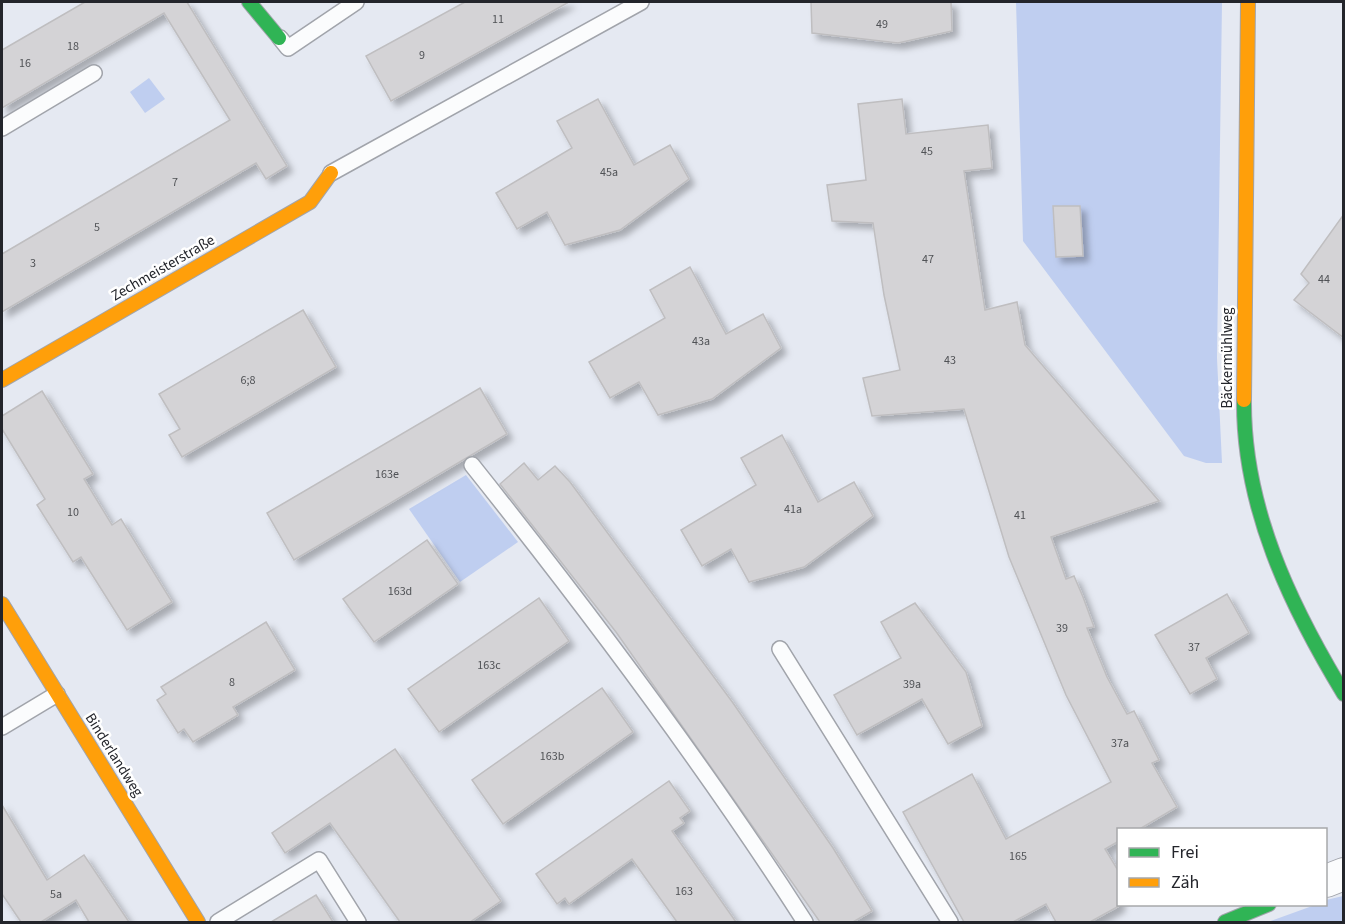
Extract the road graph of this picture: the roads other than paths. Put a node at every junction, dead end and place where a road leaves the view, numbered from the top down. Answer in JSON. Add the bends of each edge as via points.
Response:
{"nodes":[{"id":1,"x":249,"y":2,"type":"edge"},
{"id":2,"x":356,"y":2,"type":"edge"},
{"id":3,"x":641,"y":2,"type":"edge"},
{"id":4,"x":1248,"y":2,"type":"edge"},
{"id":5,"x":279,"y":38,"type":"joint"},
{"id":6,"x":94,"y":73,"type":"dead end"},
{"id":7,"x":2,"y":128,"type":"edge"},
{"id":8,"x":331,"y":173,"type":"joint"},
{"id":9,"x":2,"y":380,"type":"edge"},
{"id":10,"x":472,"y":465,"type":"dead end"},
{"id":11,"x":2,"y":604,"type":"edge"},
{"id":12,"x":780,"y":649,"type":"dead end"},
{"id":13,"x":57,"y":694,"type":"junction"},
{"id":14,"x":1344,"y":694,"type":"edge"},
{"id":15,"x":2,"y":727,"type":"edge"},
{"id":16,"x":1344,"y":874,"type":"edge"},
{"id":17,"x":1327,"y":881,"type":"edge"},
{"id":18,"x":1264,"y":906,"type":"edge"},
{"id":19,"x":198,"y":922,"type":"edge"},
{"id":20,"x":218,"y":922,"type":"edge"},
{"id":21,"x":358,"y":922,"type":"edge"},
{"id":22,"x":805,"y":922,"type":"edge"},
{"id":23,"x":950,"y":922,"type":"edge"},
{"id":24,"x":1225,"y":922,"type":"edge"}],
"edges":[{"from":1,"to":5,"type":"street"},
{"from":2,"to":5,"type":"lane","via":[[288,48]]},
{"from":3,"to":8,"type":"lane"},
{"from":4,"to":14,"type":"street","name":"Bäckermühlweg","via":[[1243,370],[1253,483],[1288,594]]},
{"from":6,"to":7,"type":"lane"},
{"from":8,"to":9,"type":"street","name":"Zechmeisterstraße","via":[[310,202]]},
{"from":10,"to":22,"type":"lane","via":[[655,701]]},
{"from":11,"to":13,"type":"street","name":"Binderlandweg"},
{"from":12,"to":23,"type":"lane"},
{"from":13,"to":15,"type":"lane"},
{"from":13,"to":19,"type":"street","name":"Binderlandweg"},
{"from":16,"to":17,"type":"street"},
{"from":18,"to":24,"type":"street"},
{"from":20,"to":21,"type":"lane","via":[[319,860]]}]}
